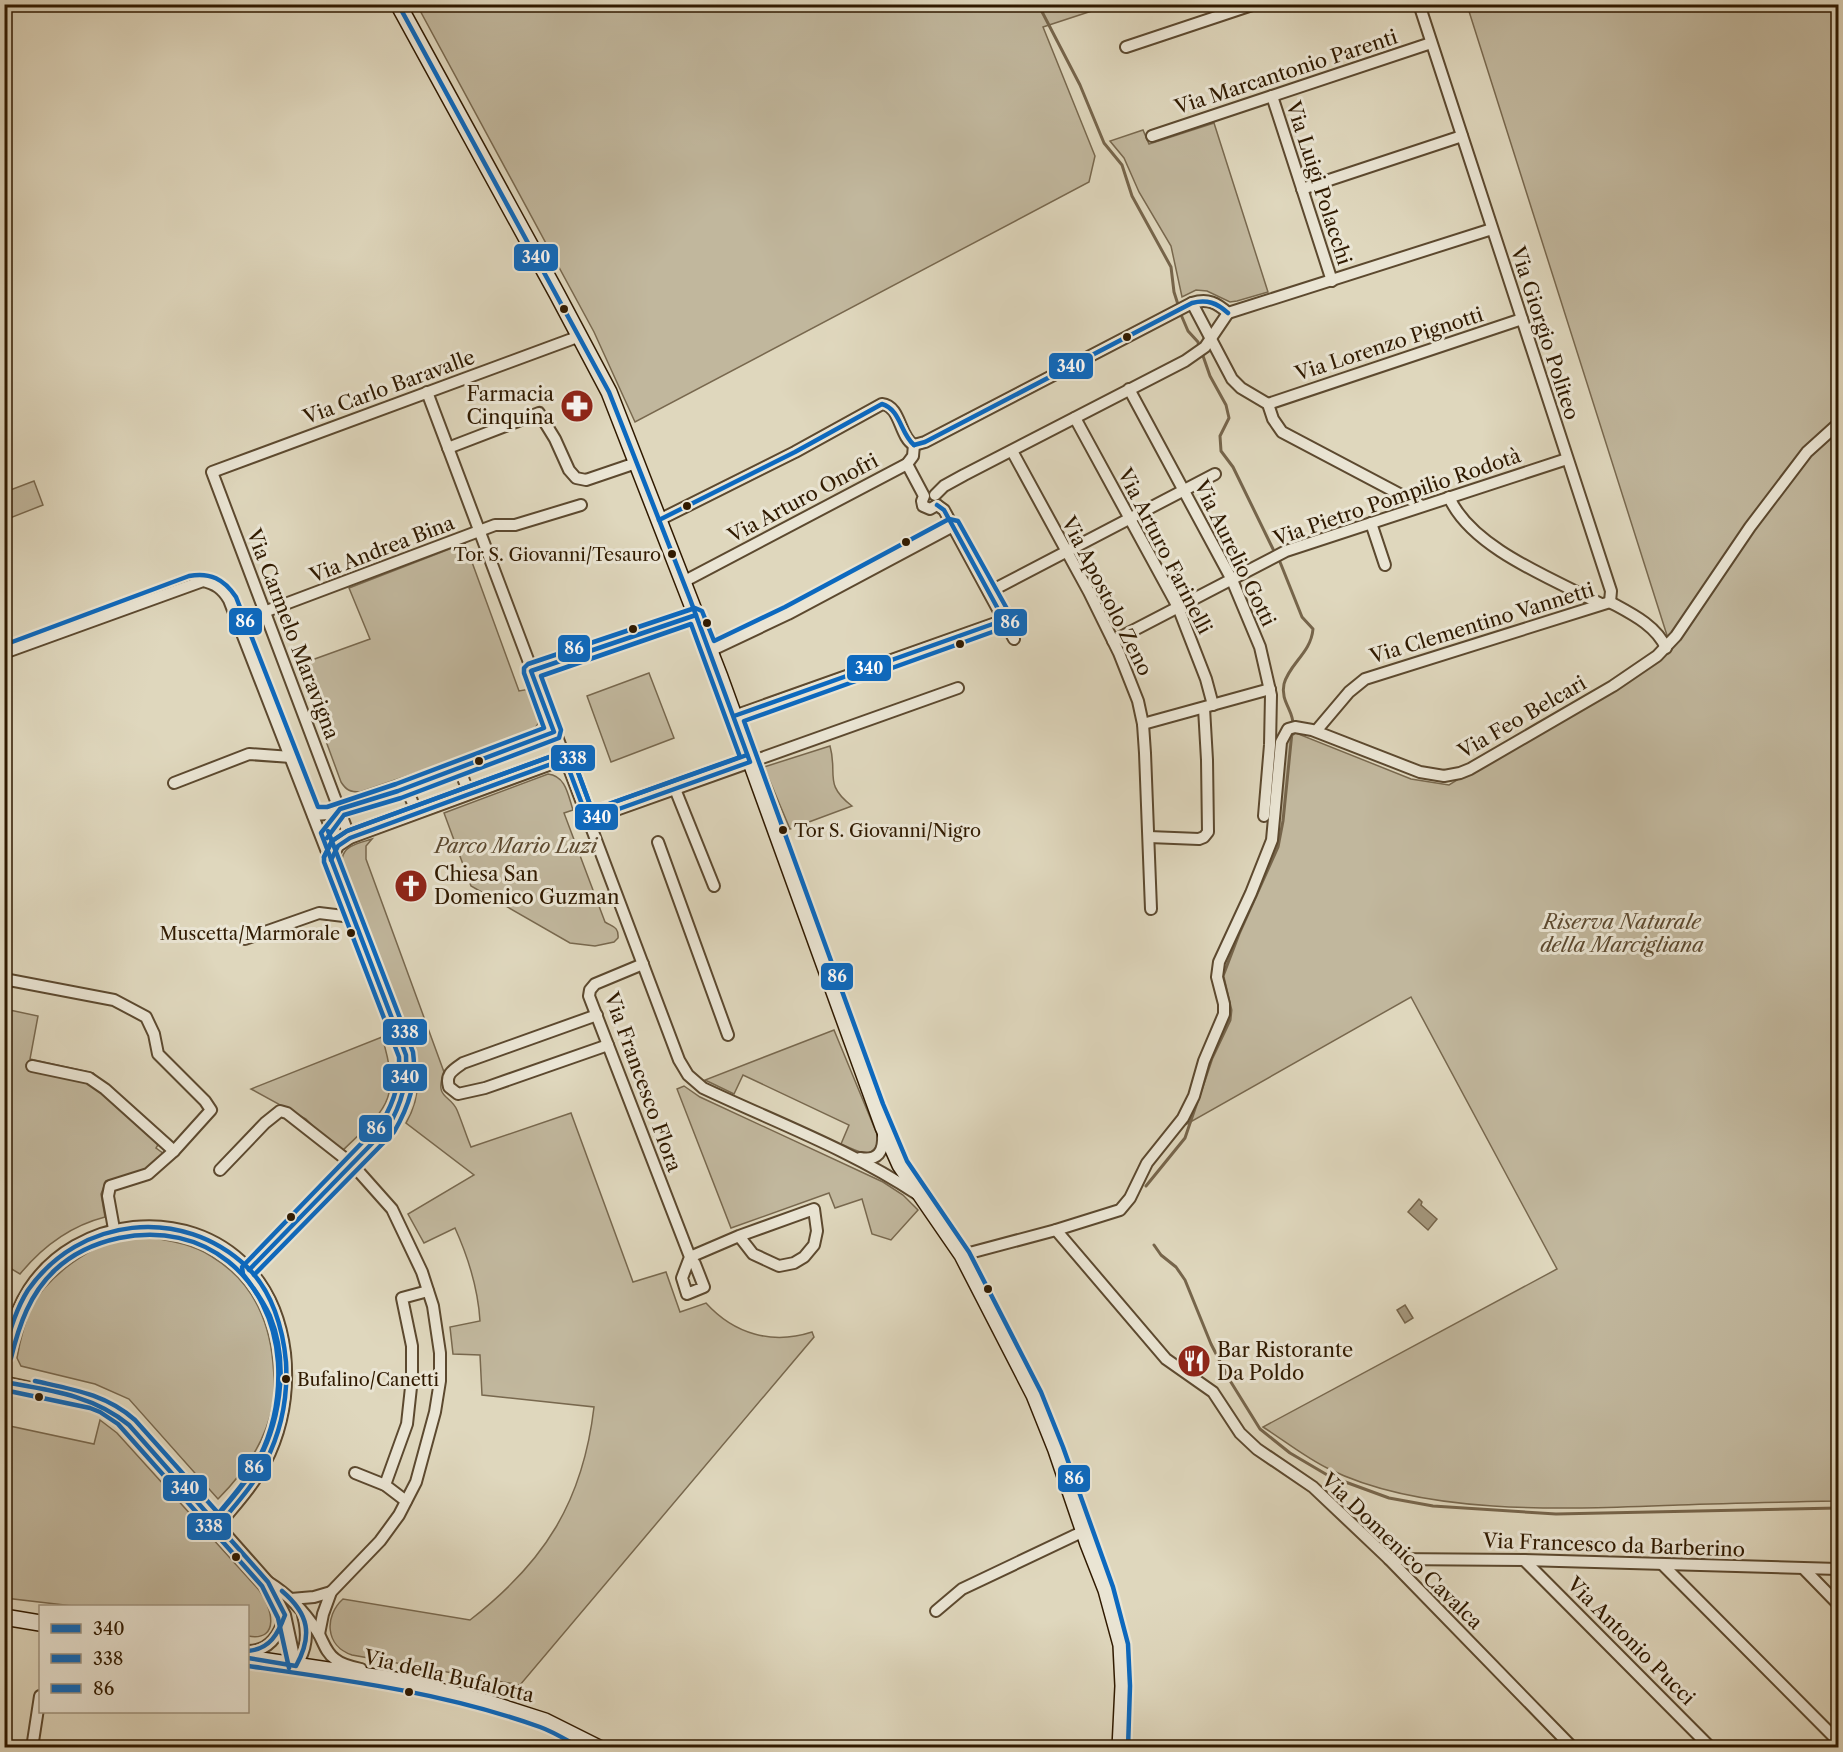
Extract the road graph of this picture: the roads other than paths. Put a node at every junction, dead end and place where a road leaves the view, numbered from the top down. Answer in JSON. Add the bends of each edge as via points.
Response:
{"nodes":[{"id":1,"x":398,"y":4,"type":"edge"},
{"id":2,"x":1255,"y":4,"type":"edge"},
{"id":3,"x":1419,"y":4,"type":"edge"},
{"id":4,"x":1431,"y":43,"type":"junction"},
{"id":5,"x":1126,"y":47,"type":"dead end"},
{"id":6,"x":1272,"y":96,"type":"junction"},
{"id":7,"x":1152,"y":136,"type":"dead end"},
{"id":8,"x":1462,"y":136,"type":"junction"},
{"id":9,"x":1302,"y":189,"type":"junction"},
{"id":10,"x":1491,"y":229,"type":"junction"},
{"id":11,"x":1332,"y":281,"type":"junction"},
{"id":12,"x":1188,"y":305,"type":"junction"},
{"id":13,"x":1228,"y":313,"type":"junction"},
{"id":14,"x":1522,"y":319,"type":"junction"},
{"id":15,"x":579,"y":336,"type":"junction"},
{"id":16,"x":1210,"y":339,"type":"junction"},
{"id":17,"x":1129,"y":389,"type":"junction"},
{"id":18,"x":427,"y":392,"type":"junction"},
{"id":19,"x":1268,"y":404,"type":"junction"},
{"id":20,"x":1075,"y":418,"type":"junction"},
{"id":21,"x":1839,"y":424,"type":"edge"},
{"id":22,"x":914,"y":445,"type":"junction"},
{"id":23,"x":448,"y":448,"type":"junction"},
{"id":24,"x":1012,"y":451,"type":"junction"},
{"id":25,"x":1567,"y":459,"type":"junction"},
{"id":26,"x":636,"y":463,"type":"junction"},
{"id":27,"x":907,"y":464,"type":"junction"},
{"id":28,"x":212,"y":472,"type":"joint"},
{"id":29,"x":1215,"y":474,"type":"dead end"},
{"id":30,"x":1184,"y":490,"type":"junction"},
{"id":31,"x":1449,"y":497,"type":"junction"},
{"id":32,"x":932,"y":499,"type":"junction"},
{"id":33,"x":581,"y":505,"type":"dead end"},
{"id":34,"x":1422,"y":506,"type":"junction"},
{"id":35,"x":1130,"y":519,"type":"junction"},
{"id":36,"x":659,"y":520,"type":"junction"},
{"id":37,"x":1371,"y":523,"type":"junction"},
{"id":38,"x":953,"y":526,"type":"junction"},
{"id":39,"x":479,"y":531,"type":"junction"},
{"id":40,"x":1067,"y":552,"type":"junction"},
{"id":41,"x":1385,"y":566,"type":"dead end"},
{"id":42,"x":1232,"y":580,"type":"junction"},
{"id":43,"x":683,"y":582,"type":"junction"},
{"id":44,"x":989,"y":592,"type":"junction"},
{"id":45,"x":1605,"y":603,"type":"junction"},
{"id":46,"x":1178,"y":607,"type":"junction"},
{"id":47,"x":264,"y":612,"type":"junction"},
{"id":48,"x":696,"y":615,"type":"junction"},
{"id":49,"x":1004,"y":620,"type":"junction"},
{"id":50,"x":1014,"y":639,"type":"dead end"},
{"id":51,"x":1113,"y":641,"type":"junction"},
{"id":52,"x":1666,"y":648,"type":"junction"},
{"id":53,"x":710,"y":651,"type":"junction"},
{"id":54,"x":4,"y":654,"type":"edge"},
{"id":55,"x":531,"y":671,"type":"junction"},
{"id":56,"x":958,"y":688,"type":"dead end"},
{"id":57,"x":1270,"y":689,"type":"junction"},
{"id":58,"x":1208,"y":706,"type":"junction"},
{"id":59,"x":734,"y":716,"type":"junction"},
{"id":60,"x":1143,"y":724,"type":"junction"},
{"id":61,"x":1316,"y":731,"type":"junction"},
{"id":62,"x":554,"y":732,"type":"junction"},
{"id":63,"x":1275,"y":745,"type":"junction"},
{"id":64,"x":291,"y":757,"type":"junction"},
{"id":65,"x":565,"y":759,"type":"junction"},
{"id":66,"x":750,"y":762,"type":"junction"},
{"id":67,"x":467,"y":765,"type":"junction"},
{"id":68,"x":174,"y":783,"type":"dead end"},
{"id":69,"x":403,"y":789,"type":"junction"},
{"id":70,"x":675,"y":789,"type":"junction"},
{"id":71,"x":476,"y":791,"type":"junction"},
{"id":72,"x":340,"y":809,"type":"junction"},
{"id":73,"x":411,"y":814,"type":"junction"},
{"id":74,"x":313,"y":815,"type":"junction"},
{"id":75,"x":1264,"y":816,"type":"dead end"},
{"id":76,"x":588,"y":820,"type":"junction"},
{"id":77,"x":321,"y":833,"type":"junction"},
{"id":78,"x":1149,"y":837,"type":"junction"},
{"id":79,"x":350,"y":838,"type":"junction"},
{"id":80,"x":658,"y":842,"type":"dead end"},
{"id":81,"x":331,"y":860,"type":"junction"},
{"id":82,"x":714,"y":886,"type":"dead end"},
{"id":83,"x":1151,"y":909,"type":"dead end"},
{"id":84,"x":352,"y":916,"type":"junction"},
{"id":85,"x":245,"y":939,"type":"dead end"},
{"id":86,"x":643,"y":964,"type":"junction"},
{"id":87,"x":4,"y":979,"type":"edge"},
{"id":88,"x":597,"y":1016,"type":"junction"},
{"id":89,"x":728,"y":1035,"type":"dead end"},
{"id":90,"x":608,"y":1045,"type":"junction"},
{"id":91,"x":32,"y":1066,"type":"dead end"},
{"id":92,"x":883,"y":1126,"type":"junction"},
{"id":93,"x":174,"y":1151,"type":"junction"},
{"id":94,"x":853,"y":1157,"type":"junction"},
{"id":95,"x":352,"y":1164,"type":"junction"},
{"id":96,"x":220,"y":1170,"type":"dead end"},
{"id":97,"x":923,"y":1198,"type":"junction"},
{"id":98,"x":114,"y":1229,"type":"junction"},
{"id":99,"x":1056,"y":1230,"type":"junction"},
{"id":100,"x":739,"y":1236,"type":"junction"},
{"id":101,"x":962,"y":1255,"type":"junction"},
{"id":102,"x":249,"y":1270,"type":"junction"},
{"id":103,"x":428,"y":1291,"type":"junction"},
{"id":104,"x":4,"y":1356,"type":"edge"},
{"id":105,"x":4,"y":1382,"type":"edge"},
{"id":106,"x":355,"y":1473,"type":"dead end"},
{"id":107,"x":385,"y":1485,"type":"junction"},
{"id":108,"x":406,"y":1501,"type":"junction"},
{"id":109,"x":219,"y":1525,"type":"junction"},
{"id":110,"x":1084,"y":1531,"type":"junction"},
{"id":111,"x":1389,"y":1558,"type":"junction"},
{"id":112,"x":1524,"y":1560,"type":"junction"},
{"id":113,"x":1662,"y":1564,"type":"junction"},
{"id":114,"x":1804,"y":1569,"type":"junction"},
{"id":115,"x":1839,"y":1569,"type":"edge"},
{"id":116,"x":268,"y":1582,"type":"junction"},
{"id":117,"x":331,"y":1592,"type":"junction"},
{"id":118,"x":291,"y":1599,"type":"junction"},
{"id":119,"x":1839,"y":1604,"type":"edge"},
{"id":120,"x":302,"y":1611,"type":"junction"},
{"id":121,"x":936,"y":1611,"type":"dead end"},
{"id":122,"x":285,"y":1615,"type":"junction"},
{"id":123,"x":4,"y":1617,"type":"edge"},
{"id":124,"x":39,"y":1623,"type":"edge"},
{"id":125,"x":319,"y":1634,"type":"junction"},
{"id":126,"x":249,"y":1651,"type":"edge"},
{"id":127,"x":249,"y":1658,"type":"edge"},
{"id":128,"x":296,"y":1666,"type":"junction"},
{"id":129,"x":395,"y":1680,"type":"junction"},
{"id":130,"x":39,"y":1702,"type":"edge"},
{"id":131,"x":1839,"y":1742,"type":"edge"},
{"id":132,"x":32,"y":1748,"type":"edge"},
{"id":133,"x":599,"y":1748,"type":"edge"},
{"id":134,"x":1120,"y":1748,"type":"edge"},
{"id":135,"x":1573,"y":1748,"type":"edge"},
{"id":136,"x":1711,"y":1748,"type":"edge"}],
"edges":[{"from":1,"to":15,"type":"street"},
{"from":2,"to":5,"type":"street"},
{"from":3,"to":4,"type":"street","name":"Via Giorgio Politeo"},
{"from":4,"to":6,"type":"street","name":"Via Marcantonio Parenti"},
{"from":4,"to":8,"type":"street","name":"Via Giorgio Politeo"},
{"from":6,"to":7,"type":"street","name":"Via Marcantonio Parenti"},
{"from":6,"to":9,"type":"street","name":"Via Luigi Polacchi"},
{"from":8,"to":9,"type":"street"},
{"from":8,"to":10,"type":"street","name":"Via Giorgio Politeo"},
{"from":9,"to":11,"type":"street","name":"Via Luigi Polacchi"},
{"from":10,"to":11,"type":"street"},
{"from":10,"to":14,"type":"street","name":"Via Giorgio Politeo"},
{"from":11,"to":13,"type":"street"},
{"from":12,"to":13,"type":"street","via":[[1203,300],[1215,302]]},
{"from":12,"to":16,"type":"street"},
{"from":12,"to":22,"type":"street"},
{"from":13,"to":16,"type":"street"},
{"from":14,"to":19,"type":"street","name":"Via Lorenzo Pignotti"},
{"from":14,"to":25,"type":"street","name":"Via Giorgio Politeo"},
{"from":15,"to":18,"type":"street","name":"Via Carlo Baravalle"},
{"from":15,"to":26,"type":"street","via":[[609,392]]},
{"from":16,"to":17,"type":"street","via":[[1192,357]]},
{"from":16,"to":19,"type":"street","via":[[1232,379]]},
{"from":17,"to":20,"type":"street"},
{"from":17,"to":30,"type":"street","name":"Via Aurelio Gotti"},
{"from":18,"to":23,"type":"street"},
{"from":18,"to":28,"type":"street","name":"Via Carlo Baravalle"},
{"from":19,"to":34,"type":"street","via":[[1282,432]]},
{"from":20,"to":24,"type":"street"},
{"from":20,"to":35,"type":"street","name":"Via Arturo Farinelli"},
{"from":21,"to":52,"type":"street","name":"Via Feo Belcari","via":[[1808,452],[1750,527]]},
{"from":22,"to":27,"type":"street"},
{"from":22,"to":36,"type":"street","via":[[891,408],[882,404]]},
{"from":23,"to":26,"type":"street","via":[[539,413],[576,478],[586,480]]},
{"from":23,"to":39,"type":"street"},
{"from":24,"to":32,"type":"street","via":[[945,486]]},
{"from":24,"to":40,"type":"street","name":"Via Apostolo Zeno"},
{"from":25,"to":31,"type":"street","name":"Via Pietro Pompilio Rodotà"},
{"from":25,"to":45,"type":"street","name":"Via Giorgio Politeo","via":[[1611,591]]},
{"from":26,"to":36,"type":"street"},
{"from":27,"to":32,"type":"street","name":"Via Arturo Onofri"},
{"from":27,"to":43,"type":"street","name":"Via Arturo Onofri"},
{"from":28,"to":47,"type":"street","name":"Via Carmelo Maravigna"},
{"from":29,"to":30,"type":"street"},
{"from":30,"to":35,"type":"street"},
{"from":30,"to":42,"type":"street","name":"Via Aurelio Gotti"},
{"from":31,"to":34,"type":"street","name":"Via Pietro Pompilio Rodotà"},
{"from":31,"to":45,"type":"street","via":[[1466,524],[1507,555]]},
{"from":32,"to":38,"type":"street","name":"Via Arturo Onofri","via":[[943,508]]},
{"from":33,"to":39,"type":"street","name":"Via Andrea Bina","via":[[515,525],[495,525]]},
{"from":34,"to":37,"type":"street","name":"Via Pietro Pompilio Rodotà"},
{"from":35,"to":40,"type":"street"},
{"from":35,"to":46,"type":"street","name":"Via Arturo Farinelli"},
{"from":36,"to":43,"type":"street"},
{"from":37,"to":41,"type":"street"},
{"from":37,"to":42,"type":"street","name":"Via Pietro Pompilio Rodotà","via":[[1286,551]]},
{"from":38,"to":44,"type":"street","name":"Via Arturo Onofri"},
{"from":38,"to":53,"type":"street"},
{"from":39,"to":47,"type":"street","name":"Via Andrea Bina"},
{"from":39,"to":55,"type":"street"},
{"from":40,"to":44,"type":"street"},
{"from":40,"to":51,"type":"street","name":"Via Apostolo Zeno"},
{"from":42,"to":46,"type":"street","name":"Via Pietro Pompilio Rodotà"},
{"from":42,"to":57,"type":"street","name":"Via Aurelio Gotti","via":[[1255,633]]},
{"from":43,"to":48,"type":"street"},
{"from":44,"to":49,"type":"street","name":"Via Arturo Onofri"},
{"from":45,"to":52,"type":"street","via":[[1653,629]]},
{"from":45,"to":61,"type":"street","name":"Via Clementino Vannetti","via":[[1365,679]]},
{"from":46,"to":51,"type":"street","name":"Via Pietro Pompilio Rodotà"},
{"from":46,"to":58,"type":"street","name":"Via Arturo Farinelli","via":[[1206,679]]},
{"from":47,"to":72,"type":"street","name":"Via Carmelo Maravigna"},
{"from":48,"to":53,"type":"street"},
{"from":48,"to":55,"type":"street"},
{"from":49,"to":50,"type":"street","name":"Via Arturo Onofri"},
{"from":49,"to":59,"type":"street"},
{"from":51,"to":60,"type":"street","name":"Via Apostolo Zeno","via":[[1136,694]]},
{"from":52,"to":61,"type":"street","name":"Via Feo Belcari","via":[[1613,686],[1460,773],[1420,772]]},
{"from":53,"to":59,"type":"street"},
{"from":54,"to":64,"type":"street","via":[[191,583],[202,580],[214,584],[223,589],[229,600]]},
{"from":55,"to":62,"type":"street"},
{"from":56,"to":66,"type":"street"},
{"from":57,"to":58,"type":"street"},
{"from":57,"to":63,"type":"street","name":"Via Aurelio Gotti"},
{"from":58,"to":60,"type":"street"},
{"from":58,"to":78,"type":"street","name":"Via Arturo Farinelli","via":[[1208,832],[1200,839]]},
{"from":59,"to":66,"type":"street"},
{"from":60,"to":78,"type":"street","name":"Via Apostolo Zeno"},
{"from":61,"to":63,"type":"street","name":"Via Feo Belcari","via":[[1290,728]]},
{"from":62,"to":65,"type":"street"},
{"from":62,"to":67,"type":"street"},
{"from":63,"to":75,"type":"street","name":"Via Aurelio Gotti"},
{"from":63,"to":99,"type":"street","via":[[1272,840],[1218,962],[1224,1014],[1191,1103],[1147,1163],[1124,1207]]},
{"from":64,"to":68,"type":"street","via":[[249,754]]},
{"from":64,"to":74,"type":"street"},
{"from":65,"to":71,"type":"street"},
{"from":65,"to":76,"type":"street"},
{"from":66,"to":70,"type":"street"},
{"from":66,"to":92,"type":"street"},
{"from":67,"to":69,"type":"street"},
{"from":67,"to":71,"type":"street","via":[[462,773],[463,783]]},
{"from":69,"to":72,"type":"street"},
{"from":69,"to":73,"type":"street","via":[[413,802]]},
{"from":70,"to":76,"type":"street"},
{"from":70,"to":82,"type":"street"},
{"from":71,"to":73,"type":"street"},
{"from":72,"to":74,"type":"street"},
{"from":72,"to":77,"type":"street"},
{"from":72,"to":79,"type":"street","name":"Via Carmelo Maravigna"},
{"from":73,"to":79,"type":"street"},
{"from":74,"to":77,"type":"street"},
{"from":76,"to":86,"type":"street"},
{"from":77,"to":79,"type":"street","via":[[336,839]]},
{"from":77,"to":81,"type":"street"},
{"from":78,"to":83,"type":"street","name":"Via Apostolo Zeno"},
{"from":79,"to":81,"type":"street","via":[[338,846]]},
{"from":80,"to":89,"type":"street"},
{"from":81,"to":84,"type":"street"},
{"from":84,"to":85,"type":"street","via":[[319,913]]},
{"from":84,"to":95,"type":"street","via":[[406,1055],[407,1074],[401,1105],[388,1127]]},
{"from":86,"to":88,"type":"street","name":"Via Francesco Flora","via":[[595,984],[589,996]]},
{"from":86,"to":94,"type":"street","name":"Via Francesco Flora","via":[[688,1075],[703,1088]]},
{"from":87,"to":93,"type":"street","via":[[114,1000],[146,1017],[158,1054],[211,1110]]},
{"from":88,"to":90,"type":"street","name":"Via Francesco Flora"},
{"from":88,"to":90,"type":"street","via":[[463,1063],[450,1072],[449,1087],[458,1094],[485,1088]]},
{"from":90,"to":100,"type":"street","name":"Via Francesco Flora","via":[[690,1257]]},
{"from":91,"to":93,"type":"street","via":[[89,1078]]},
{"from":92,"to":94,"type":"street","via":[[884,1146],[878,1154],[869,1159]]},
{"from":92,"to":97,"type":"street","via":[[900,1165]]},
{"from":93,"to":98,"type":"street","via":[[147,1174],[110,1186]]},
{"from":94,"to":97,"type":"street","name":"Via Francesco Flora"},
{"from":95,"to":96,"type":"street","via":[[280,1111]]},
{"from":95,"to":102,"type":"street"},
{"from":95,"to":103,"type":"street","via":[[392,1209]]},
{"from":97,"to":101,"type":"street"},
{"from":98,"to":102,"type":"street","via":[[153,1226],[182,1230],[219,1246]]},
{"from":98,"to":104,"type":"street","via":[[74,1246],[37,1279],[21,1302]]},
{"from":99,"to":101,"type":"street"},
{"from":99,"to":111,"type":"street","name":"Via Domenico Cavalca","via":[[1166,1359],[1213,1392],[1240,1433],[1313,1487]]},
{"from":100,"to":100,"type":"street","via":[[753,1254],[779,1266],[794,1263],[814,1245],[814,1209]]},
{"from":101,"to":110,"type":"street","via":[[1034,1395]]},
{"from":102,"to":109,"type":"street","via":[[264,1290],[280,1324],[286,1398],[279,1431],[264,1465]]},
{"from":103,"to":107,"type":"street","via":[[402,1298],[412,1346],[412,1378],[407,1424]]},
{"from":103,"to":108,"type":"street","via":[[440,1353],[440,1381],[428,1444]]},
{"from":105,"to":109,"type":"street","via":[[92,1401],[116,1413]]},
{"from":106,"to":107,"type":"street"},
{"from":107,"to":108,"type":"street"},
{"from":108,"to":117,"type":"street","via":[[380,1542]]},
{"from":109,"to":116,"type":"street"},
{"from":110,"to":121,"type":"street","via":[[962,1589]]},
{"from":110,"to":134,"type":"street","via":[[1107,1590],[1121,1645]]},
{"from":111,"to":112,"type":"street","name":"Via Francesco da Barberino"},
{"from":111,"to":135,"type":"street","name":"Via Domenico Cavalca"},
{"from":112,"to":113,"type":"street","name":"Via Francesco da Barberino"},
{"from":112,"to":136,"type":"street","name":"Via Antonio Pucci"},
{"from":113,"to":114,"type":"street","name":"Via Francesco da Barberino"},
{"from":113,"to":131,"type":"street"},
{"from":114,"to":115,"type":"street","name":"Via Francesco da Barberino"},
{"from":114,"to":119,"type":"street"},
{"from":116,"to":118,"type":"street"},
{"from":116,"to":122,"type":"street"},
{"from":117,"to":118,"type":"street"},
{"from":117,"to":125,"type":"street"},
{"from":118,"to":120,"type":"street"},
{"from":120,"to":125,"type":"street"},
{"from":120,"to":128,"type":"street","via":[[306,1645]]},
{"from":122,"to":126,"type":"street","via":[[273,1640],[261,1649]]},
{"from":122,"to":128,"type":"street"},
{"from":123,"to":124,"type":"street"},
{"from":125,"to":129,"type":"street","via":[[336,1660]]},
{"from":127,"to":128,"type":"street","name":"Via della Bufalotta"},
{"from":128,"to":129,"type":"street","name":"Via della Bufalotta"},
{"from":129,"to":133,"type":"street","name":"Via della Bufalotta","via":[[527,1714]]},
{"from":130,"to":132,"type":"street"}]}
